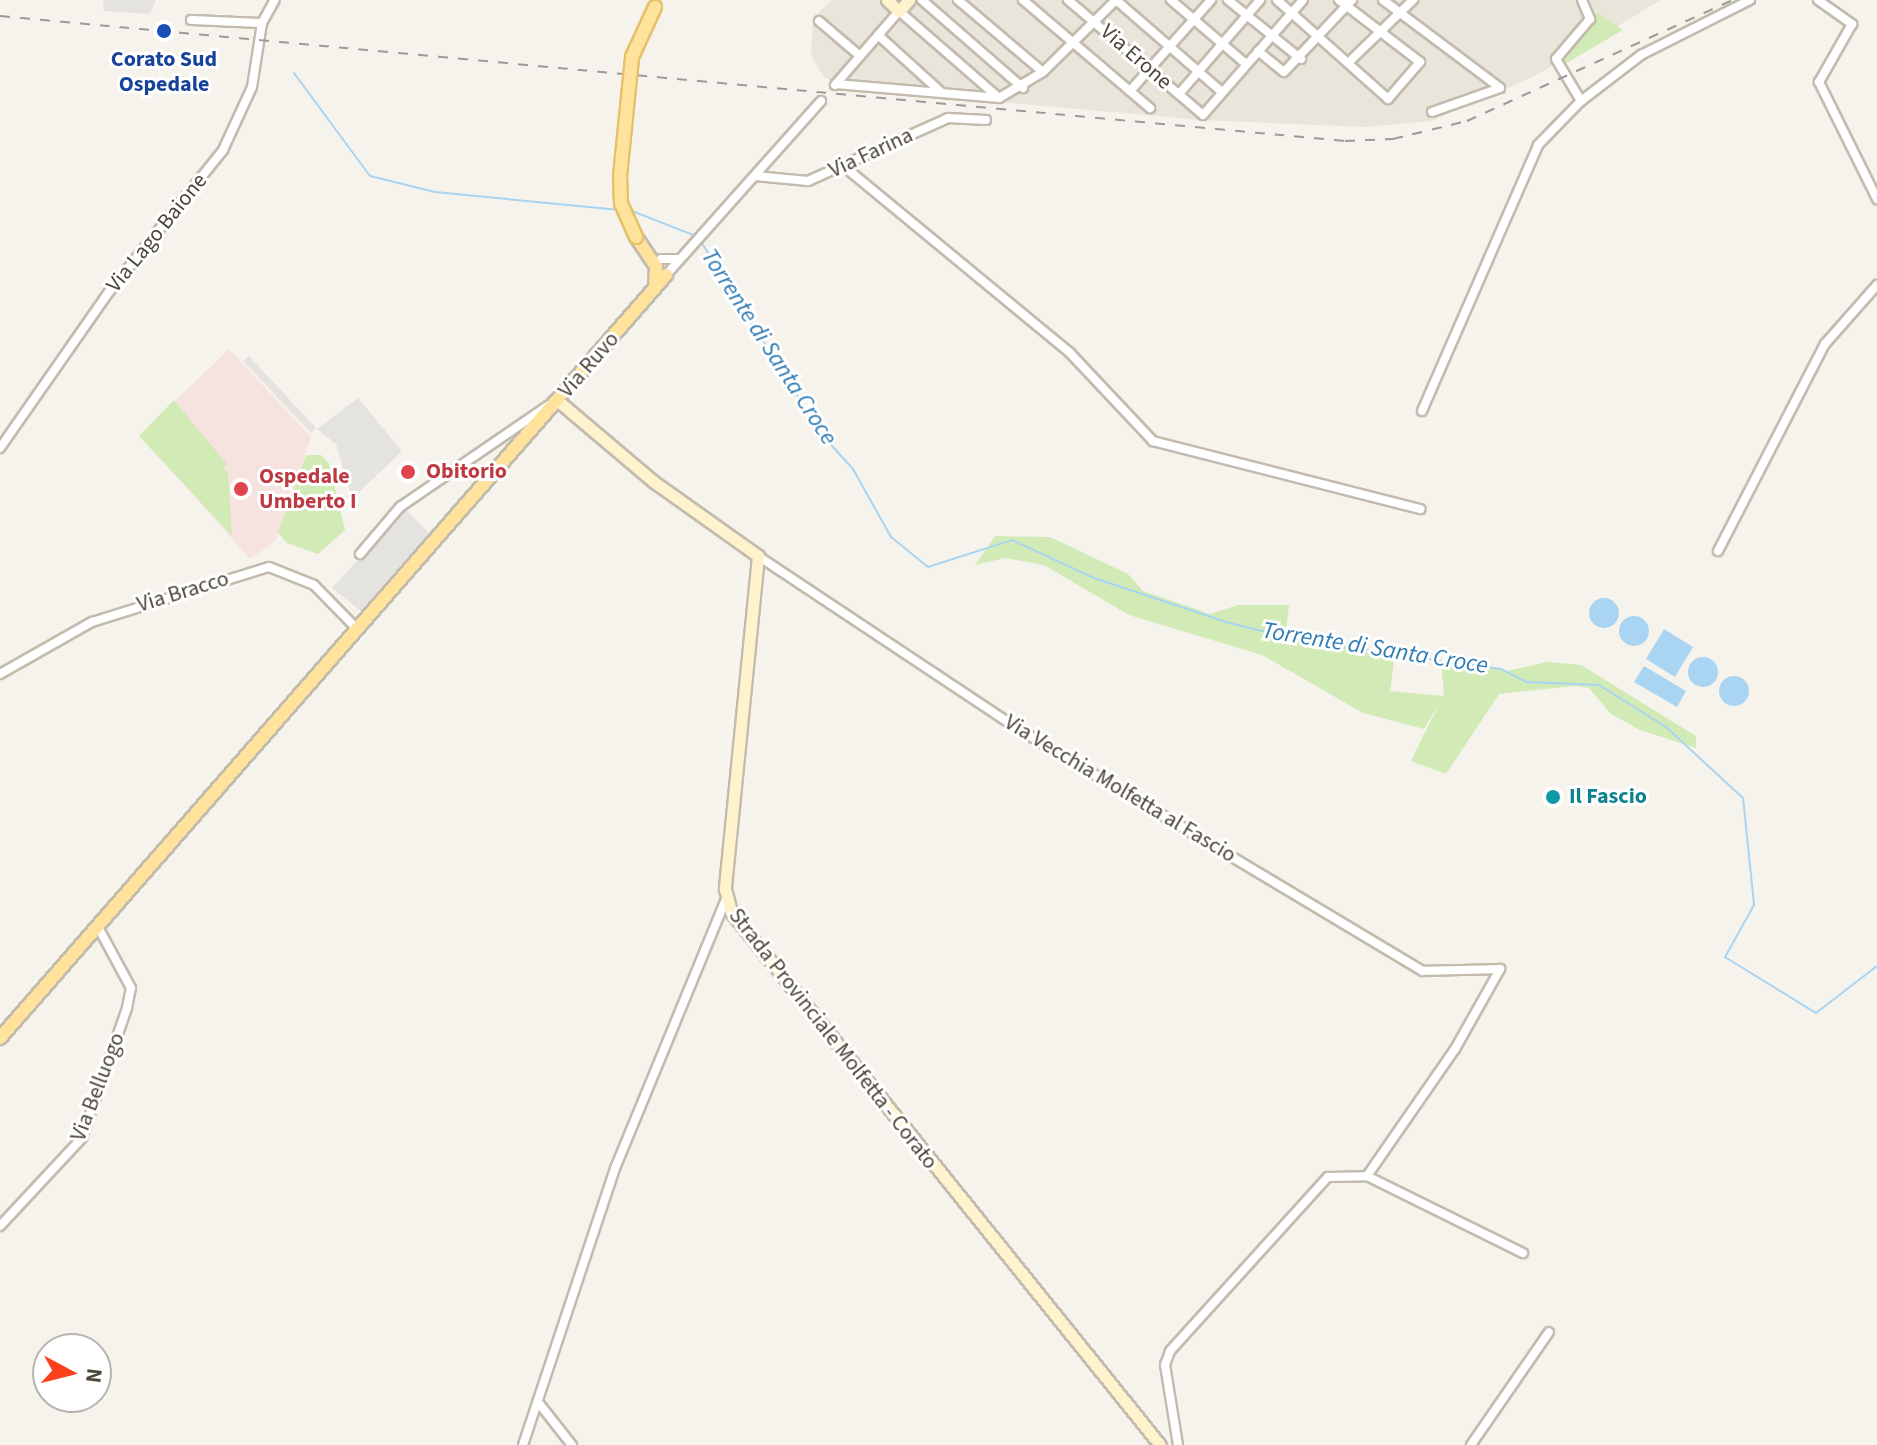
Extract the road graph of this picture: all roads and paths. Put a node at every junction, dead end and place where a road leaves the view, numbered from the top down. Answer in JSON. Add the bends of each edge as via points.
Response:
{"nodes":[{"id":1,"x":275,"y":0,"type":"edge"},
{"id":2,"x":887,"y":0,"type":"edge"},
{"id":3,"x":909,"y":0,"type":"edge"},
{"id":4,"x":922,"y":0,"type":"edge"},
{"id":5,"x":958,"y":0,"type":"edge"},
{"id":6,"x":1025,"y":0,"type":"edge"},
{"id":7,"x":1068,"y":0,"type":"edge"},
{"id":8,"x":1116,"y":0,"type":"edge"},
{"id":9,"x":1171,"y":0,"type":"edge"},
{"id":10,"x":1211,"y":0,"type":"edge"},
{"id":11,"x":1228,"y":0,"type":"edge"},
{"id":12,"x":1260,"y":0,"type":"edge"},
{"id":13,"x":1277,"y":0,"type":"edge"},
{"id":14,"x":1303,"y":0,"type":"edge"},
{"id":15,"x":1339,"y":0,"type":"edge"},
{"id":16,"x":1383,"y":0,"type":"edge"},
{"id":17,"x":1413,"y":0,"type":"edge"},
{"id":18,"x":1582,"y":0,"type":"edge"},
{"id":19,"x":1750,"y":0,"type":"edge"},
{"id":20,"x":1818,"y":0,"type":"edge"},
{"id":21,"x":1349,"y":3,"type":"edge"},
{"id":22,"x":659,"y":4,"type":"edge"},
{"id":23,"x":899,"y":11,"type":"junction"},
{"id":24,"x":1292,"y":13,"type":"junction"},
{"id":25,"x":1399,"y":14,"type":"junction"},
{"id":26,"x":1247,"y":16,"type":"junction"},
{"id":27,"x":191,"y":20,"type":"dead end"},
{"id":28,"x":1195,"y":20,"type":"junction"},
{"id":29,"x":819,"y":21,"type":"dead end"},
{"id":30,"x":1095,"y":21,"type":"junction"},
{"id":31,"x":262,"y":23,"type":"junction"},
{"id":32,"x":1383,"y":32,"type":"junction"},
{"id":33,"x":878,"y":35,"type":"junction"},
{"id":34,"x":1270,"y":37,"type":"junction"},
{"id":35,"x":1319,"y":38,"type":"junction"},
{"id":36,"x":1074,"y":42,"type":"junction"},
{"id":37,"x":1222,"y":44,"type":"junction"},
{"id":38,"x":1170,"y":47,"type":"junction"},
{"id":39,"x":1258,"y":51,"type":"junction"},
{"id":40,"x":860,"y":56,"type":"junction"},
{"id":41,"x":1301,"y":59,"type":"junction"},
{"id":42,"x":1348,"y":63,"type":"junction"},
{"id":43,"x":1246,"y":64,"type":"junction"},
{"id":44,"x":1150,"y":70,"type":"junction"},
{"id":45,"x":1043,"y":72,"type":"junction"},
{"id":46,"x":1197,"y":72,"type":"junction"},
{"id":47,"x":1023,"y":88,"type":"junction"},
{"id":48,"x":1130,"y":91,"type":"junction"},
{"id":49,"x":1222,"y":92,"type":"junction"},
{"id":50,"x":942,"y":93,"type":"junction"},
{"id":51,"x":1179,"y":94,"type":"junction"},
{"id":52,"x":999,"y":98,"type":"junction"},
{"id":53,"x":821,"y":101,"type":"dead end"},
{"id":54,"x":1581,"y":101,"type":"junction"},
{"id":55,"x":1150,"y":108,"type":"dead end"},
{"id":56,"x":1432,"y":112,"type":"dead end"},
{"id":57,"x":986,"y":120,"type":"dead end"},
{"id":58,"x":847,"y":169,"type":"junction"},
{"id":59,"x":755,"y":176,"type":"junction"},
{"id":60,"x":1877,"y":199,"type":"edge"},
{"id":61,"x":685,"y":256,"type":"junction"},
{"id":62,"x":661,"y":267,"type":"junction"},
{"id":63,"x":1877,"y":285,"type":"edge"},
{"id":64,"x":557,"y":400,"type":"junction"},
{"id":65,"x":1422,"y":411,"type":"dead end"},
{"id":66,"x":0,"y":448,"type":"edge"},
{"id":67,"x":1420,"y":509,"type":"dead end"},
{"id":68,"x":1718,"y":551,"type":"dead end"},
{"id":69,"x":360,"y":554,"type":"dead end"},
{"id":70,"x":758,"y":556,"type":"junction"},
{"id":71,"x":358,"y":630,"type":"junction"},
{"id":72,"x":0,"y":674,"type":"edge"},
{"id":73,"x":726,"y":899,"type":"junction"},
{"id":74,"x":98,"y":927,"type":"junction"},
{"id":75,"x":0,"y":1038,"type":"edge"},
{"id":76,"x":1367,"y":1176,"type":"junction"},
{"id":77,"x":0,"y":1226,"type":"edge"},
{"id":78,"x":1523,"y":1253,"type":"dead end"},
{"id":79,"x":1549,"y":1332,"type":"dead end"},
{"id":80,"x":538,"y":1402,"type":"junction"},
{"id":81,"x":523,"y":1445,"type":"edge"},
{"id":82,"x":572,"y":1445,"type":"edge"},
{"id":83,"x":1160,"y":1445,"type":"edge"},
{"id":84,"x":1178,"y":1445,"type":"edge"},
{"id":85,"x":1471,"y":1445,"type":"edge"}],
"edges":[{"from":1,"to":31,"type":"street","name":"Via Lago Baione"},
{"from":2,"to":23,"type":"street"},
{"from":3,"to":23,"type":"street"},
{"from":4,"to":47,"type":"street"},
{"from":5,"to":45,"type":"street"},
{"from":6,"to":36,"type":"street"},
{"from":7,"to":30,"type":"street","name":"Via Erone"},
{"from":8,"to":30,"type":"street"},
{"from":8,"to":38,"type":"street"},
{"from":9,"to":28,"type":"street"},
{"from":10,"to":28,"type":"street"},
{"from":11,"to":26,"type":"street"},
{"from":12,"to":26,"type":"street"},
{"from":13,"to":24,"type":"street"},
{"from":14,"to":24,"type":"street"},
{"from":15,"to":21,"type":"street"},
{"from":16,"to":25,"type":"street"},
{"from":17,"to":25,"type":"street"},
{"from":18,"to":54,"type":"street","via":[[1590,19],[1556,59]]},
{"from":19,"to":54,"type":"street","via":[[1641,55]]},
{"from":20,"to":60,"type":"street","via":[[1852,24],[1819,82]]},
{"from":21,"to":32,"type":"street"},
{"from":21,"to":35,"type":"street"},
{"from":22,"to":62,"type":"main road","bridge":true,"via":[[634,45],[621,204],[636,237]]},
{"from":23,"to":33,"type":"street"},
{"from":23,"to":52,"type":"street"},
{"from":24,"to":34,"type":"street"},
{"from":24,"to":35,"type":"street"},
{"from":25,"to":32,"type":"street"},
{"from":25,"to":56,"type":"street","via":[[1500,88]]},
{"from":26,"to":34,"type":"street"},
{"from":26,"to":37,"type":"street"},
{"from":27,"to":31,"type":"street"},
{"from":28,"to":37,"type":"street"},
{"from":28,"to":38,"type":"street"},
{"from":29,"to":40,"type":"street"},
{"from":30,"to":36,"type":"street"},
{"from":30,"to":44,"type":"street","name":"Via Erone"},
{"from":31,"to":66,"type":"street","name":"Via Lago Baione","via":[[252,87],[223,150],[117,282]]},
{"from":32,"to":42,"type":"street"},
{"from":32,"to":42,"type":"street","via":[[1420,62],[1388,99]]},
{"from":33,"to":40,"type":"street"},
{"from":33,"to":50,"type":"street"},
{"from":34,"to":39,"type":"street"},
{"from":34,"to":41,"type":"street"},
{"from":35,"to":41,"type":"street"},
{"from":35,"to":42,"type":"street"},
{"from":36,"to":45,"type":"street"},
{"from":36,"to":48,"type":"street"},
{"from":37,"to":43,"type":"street"},
{"from":37,"to":46,"type":"street"},
{"from":38,"to":44,"type":"street"},
{"from":38,"to":46,"type":"street"},
{"from":39,"to":41,"type":"street","via":[[1284,72]]},
{"from":39,"to":43,"type":"street"},
{"from":40,"to":50,"type":"street","via":[[836,84]]},
{"from":43,"to":49,"type":"street"},
{"from":44,"to":48,"type":"street"},
{"from":44,"to":51,"type":"street","name":"Via Erone"},
{"from":45,"to":47,"type":"street"},
{"from":46,"to":49,"type":"street"},
{"from":46,"to":51,"type":"street"},
{"from":47,"to":52,"type":"street"},
{"from":48,"to":55,"type":"street"},
{"from":49,"to":51,"type":"street","name":"Via Erone","via":[[1203,115]]},
{"from":50,"to":52,"type":"street"},
{"from":53,"to":59,"type":"street","name":"Via Ruvo"},
{"from":54,"to":65,"type":"street","via":[[1538,145]]},
{"from":57,"to":58,"type":"street","name":"Via Farina","via":[[948,118]]},
{"from":58,"to":59,"type":"street","name":"Via Farina","via":[[808,181]]},
{"from":58,"to":67,"type":"street","via":[[1070,353],[1153,441]]},
{"from":59,"to":61,"type":"street","name":"Via Ruvo"},
{"from":61,"to":62,"type":"street","name":"Via Ruvo"},
{"from":61,"to":62,"type":"street"},
{"from":62,"to":64,"type":"main road","name":"Via Ruvo","via":[[655,287]]},
{"from":63,"to":68,"type":"street","via":[[1825,344]]},
{"from":64,"to":69,"type":"street","via":[[400,507]]},
{"from":64,"to":70,"type":"street","via":[[654,482]]},
{"from":64,"to":71,"type":"main road","name":"Via Ruvo"},
{"from":70,"to":73,"type":"street","name":"Strada Provinciale Molfetta - Corato"},
{"from":70,"to":76,"type":"street","name":"Via Vecchia Molfetta al Fascio","via":[[1015,727],[1423,971],[1500,969],[1455,1049]]},
{"from":71,"to":72,"type":"street","name":"Via Bracco","via":[[314,585],[269,567],[92,622]]},
{"from":71,"to":74,"type":"main road","name":"Via Ruvo"},
{"from":73,"to":80,"type":"street","via":[[616,1166]]},
{"from":73,"to":83,"type":"street","name":"Strada Provinciale Molfetta - Corato","via":[[739,925]]},
{"from":74,"to":75,"type":"main road","name":"Via Ruvo"},
{"from":74,"to":77,"type":"street","name":"Via Belluogo","via":[[131,988],[127,1008],[82,1138]]},
{"from":76,"to":78,"type":"street"},
{"from":76,"to":84,"type":"street","via":[[1328,1177],[1170,1351],[1165,1365]]},
{"from":79,"to":85,"type":"street"},
{"from":80,"to":81,"type":"street"},
{"from":80,"to":82,"type":"street"}]}
